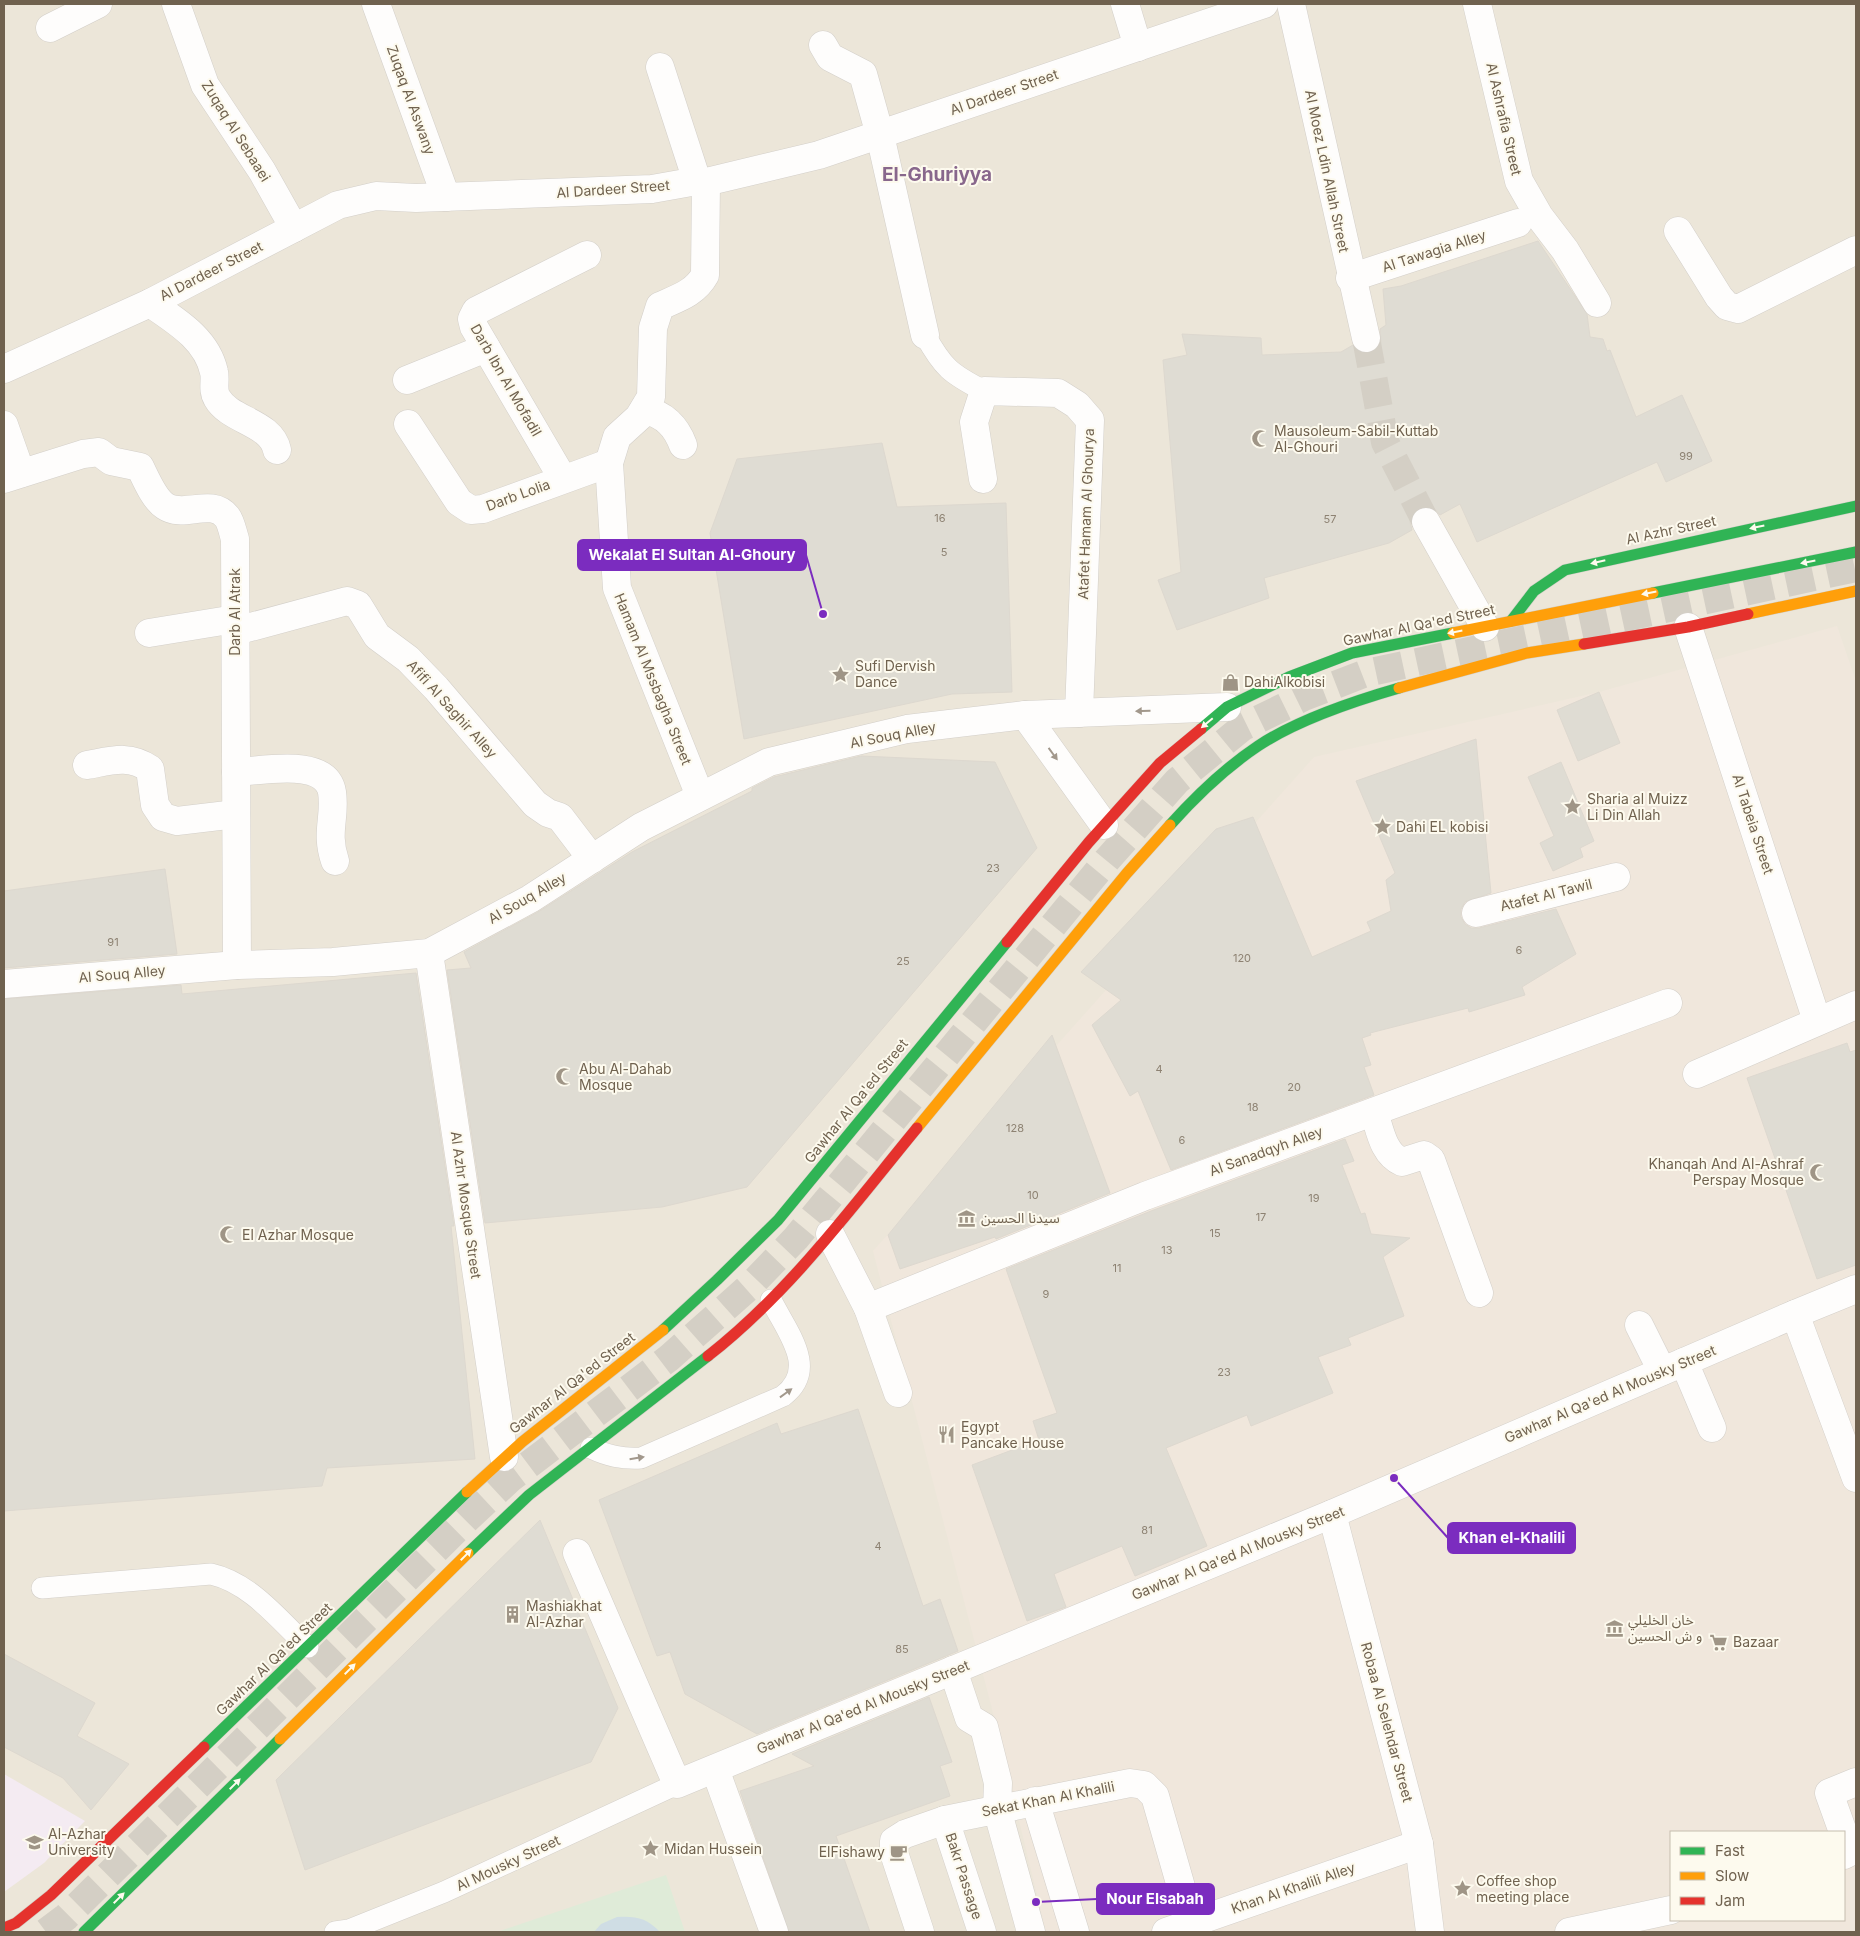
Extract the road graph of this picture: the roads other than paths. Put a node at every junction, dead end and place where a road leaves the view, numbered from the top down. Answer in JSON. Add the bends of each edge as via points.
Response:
{"nodes":[{"id":1,"x":98,"y":4,"type":"edge"},
{"id":2,"x":176,"y":4,"type":"edge"},
{"id":3,"x":376,"y":4,"type":"edge"},
{"id":4,"x":1125,"y":4,"type":"edge"},
{"id":5,"x":1264,"y":4,"type":"edge"},
{"id":6,"x":1291,"y":4,"type":"edge"},
{"id":7,"x":1477,"y":4,"type":"edge"},
{"id":8,"x":50,"y":28,"type":"dead end"},
{"id":9,"x":823,"y":45,"type":"dead end"},
{"id":10,"x":1138,"y":46,"type":"junction"},
{"id":11,"x":660,"y":67,"type":"dead end"},
{"id":12,"x":880,"y":135,"type":"junction"},
{"id":13,"x":701,"y":181,"type":"junction"},
{"id":14,"x":446,"y":197,"type":"junction"},
{"id":15,"x":1518,"y":223,"type":"dead end"},
{"id":16,"x":294,"y":228,"type":"junction"},
{"id":17,"x":1678,"y":231,"type":"dead end"},
{"id":18,"x":1856,"y":250,"type":"edge"},
{"id":19,"x":588,"y":255,"type":"dead end"},
{"id":20,"x":1350,"y":278,"type":"junction"},
{"id":21,"x":150,"y":303,"type":"junction"},
{"id":22,"x":1596,"y":303,"type":"dead end"},
{"id":23,"x":925,"y":334,"type":"joint"},
{"id":24,"x":1366,"y":338,"type":"tunnel mouth"},
{"id":25,"x":486,"y":348,"type":"junction"},
{"id":26,"x":4,"y":369,"type":"edge"},
{"id":27,"x":407,"y":380,"type":"dead end"},
{"id":28,"x":984,"y":391,"type":"junction"},
{"id":29,"x":645,"y":410,"type":"junction"},
{"id":30,"x":408,"y":424,"type":"dead end"},
{"id":31,"x":4,"y":425,"type":"edge"},
{"id":32,"x":683,"y":445,"type":"dead end"},
{"id":33,"x":277,"y":450,"type":"dead end"},
{"id":34,"x":608,"y":463,"type":"junction"},
{"id":35,"x":12,"y":476,"type":"edge"},
{"id":36,"x":563,"y":479,"type":"junction"},
{"id":37,"x":983,"y":479,"type":"dead end"},
{"id":38,"x":1856,"y":506,"type":"edge"},
{"id":39,"x":1426,"y":522,"type":"tunnel mouth"},
{"id":40,"x":1856,"y":552,"type":"edge"},
{"id":41,"x":1856,"y":591,"type":"edge"},
{"id":42,"x":1511,"y":621,"type":"junction"},
{"id":43,"x":235,"y":625,"type":"junction"},
{"id":44,"x":1485,"y":626,"type":"junction"},
{"id":45,"x":1688,"y":627,"type":"junction"},
{"id":46,"x":149,"y":633,"type":"dead end"},
{"id":47,"x":1227,"y":707,"type":"junction"},
{"id":48,"x":1079,"y":713,"type":"junction"},
{"id":49,"x":1025,"y":715,"type":"junction"},
{"id":50,"x":87,"y":765,"type":"dead end"},
{"id":51,"x":236,"y":772,"type":"junction"},
{"id":52,"x":700,"y":796,"type":"junction"},
{"id":53,"x":236,"y":814,"type":"junction"},
{"id":54,"x":1104,"y":825,"type":"junction"},
{"id":55,"x":592,"y":859,"type":"junction"},
{"id":56,"x":335,"y":860,"type":"dead end"},
{"id":57,"x":1616,"y":877,"type":"dead end"},
{"id":58,"x":1476,"y":913,"type":"dead end"},
{"id":59,"x":429,"y":953,"type":"junction"},
{"id":60,"x":237,"y":965,"type":"junction"},
{"id":61,"x":4,"y":984,"type":"edge"},
{"id":62,"x":1668,"y":1003,"type":"dead end"},
{"id":63,"x":1856,"y":1004,"type":"edge"},
{"id":64,"x":1817,"y":1021,"type":"junction"},
{"id":65,"x":1697,"y":1074,"type":"dead end"},
{"id":66,"x":1374,"y":1112,"type":"junction"},
{"id":67,"x":830,"y":1234,"type":"junction"},
{"id":68,"x":1856,"y":1289,"type":"edge"},
{"id":69,"x":1479,"y":1293,"type":"dead end"},
{"id":70,"x":771,"y":1300,"type":"junction"},
{"id":71,"x":868,"y":1308,"type":"junction"},
{"id":72,"x":1795,"y":1314,"type":"junction"},
{"id":73,"x":1639,"y":1325,"type":"dead end"},
{"id":74,"x":1673,"y":1367,"type":"junction"},
{"id":75,"x":898,"y":1393,"type":"dead end"},
{"id":76,"x":1712,"y":1428,"type":"dead end"},
{"id":77,"x":591,"y":1448,"type":"junction"},
{"id":78,"x":504,"y":1457,"type":"junction"},
{"id":79,"x":1856,"y":1478,"type":"edge"},
{"id":80,"x":1332,"y":1514,"type":"junction"},
{"id":81,"x":577,"y":1553,"type":"dead end"},
{"id":82,"x":42,"y":1588,"type":"dead end"},
{"id":83,"x":308,"y":1647,"type":"junction"},
{"id":84,"x":953,"y":1670,"type":"junction"},
{"id":85,"x":715,"y":1769,"type":"junction"},
{"id":86,"x":1856,"y":1782,"type":"edge"},
{"id":87,"x":677,"y":1784,"type":"junction"},
{"id":88,"x":1035,"y":1801,"type":"junction"},
{"id":89,"x":997,"y":1809,"type":"junction"},
{"id":90,"x":945,"y":1820,"type":"junction"},
{"id":91,"x":1842,"y":1831,"type":"edge"},
{"id":92,"x":1419,"y":1844,"type":"junction"},
{"id":93,"x":1670,"y":1910,"type":"edge"},
{"id":94,"x":1193,"y":1927,"type":"edge"},
{"id":95,"x":4,"y":1928,"type":"edge"},
{"id":96,"x":84,"y":1932,"type":"edge"},
{"id":97,"x":335,"y":1932,"type":"edge"},
{"id":98,"x":774,"y":1932,"type":"edge"},
{"id":99,"x":920,"y":1932,"type":"edge"},
{"id":100,"x":982,"y":1932,"type":"edge"},
{"id":101,"x":1031,"y":1932,"type":"edge"},
{"id":102,"x":1075,"y":1932,"type":"edge"},
{"id":103,"x":1166,"y":1932,"type":"edge"},
{"id":104,"x":1430,"y":1932,"type":"edge"},
{"id":105,"x":1569,"y":1932,"type":"edge"}],
"edges":[{"from":1,"to":8,"type":"street"},
{"from":2,"to":16,"type":"street","name":"Zuqaq Al Sebaaei","via":[[205,84],[262,171]]},
{"from":3,"to":14,"type":"street","name":"Zuqaq Al Aswany"},
{"from":4,"to":10,"type":"street"},
{"from":5,"to":10,"type":"street","name":"Al Dardeer Street"},
{"from":6,"to":20,"type":"street","name":"Al Moez Ldin Allah Street"},
{"from":7,"to":22,"type":"street","name":"Al Ashrafia Street","via":[[1519,181]]},
{"from":9,"to":12,"type":"street","name":"Atafet Hamam Al Ghourya","via":[[830,57],[862,74]]},
{"from":10,"to":12,"type":"street","name":"Al Dardeer Street"},
{"from":11,"to":13,"type":"street"},
{"from":12,"to":13,"type":"street","name":"Al Dardeer Street","via":[[819,155]]},
{"from":12,"to":23,"type":"street","name":"Atafet Hamam Al Ghourya"},
{"from":13,"to":14,"type":"street","name":"Al Dardeer Street","via":[[652,190]]},
{"from":13,"to":29,"type":"street","via":[[705,275],[688,294],[660,306],[655,315],[651,397]]},
{"from":14,"to":16,"type":"street","name":"Al Dardeer Street","via":[[376,196],[338,205]]},
{"from":15,"to":20,"type":"street","name":"Al Tawagia Alley"},
{"from":16,"to":21,"type":"street","name":"Al Dardeer Street"},
{"from":17,"to":18,"type":"street","via":[[1719,297],[1727,306],[1738,309]]},
{"from":19,"to":25,"type":"street","name":"Darb Ibn Al Mofadil","via":[[476,311],[472,319]]},
{"from":20,"to":24,"type":"street","name":"Al Moez Ldin Allah Street"},
{"from":21,"to":26,"type":"street","name":"Al Dardeer Street"},
{"from":21,"to":33,"type":"street","via":[[189,330],[206,353],[214,373],[217,398],[267,434]]},
{"from":23,"to":28,"type":"lane","name":"Atafet Hamam Al Ghourya","via":[[937,357],[956,377]]},
{"from":25,"to":27,"type":"street"},
{"from":25,"to":36,"type":"street","name":"Darb Ibn Al Mofadil"},
{"from":28,"to":37,"type":"street","via":[[974,422]]},
{"from":28,"to":48,"type":"street","name":"Atafet Hamam Al Ghourya","via":[[1058,393],[1077,405],[1090,420]]},
{"from":29,"to":32,"type":"street","via":[[673,425]]},
{"from":29,"to":34,"type":"street","name":"Hamam Al Mssbagha Street","via":[[617,437]]},
{"from":30,"to":36,"type":"street","name":"Darb Lolia","via":[[459,502],[472,510],[483,509]]},
{"from":31,"to":35,"type":"street"},
{"from":34,"to":36,"type":"street","name":"Darb Lolia"},
{"from":34,"to":52,"type":"street","name":"Hamam Al Mssbagha Street","via":[[617,588]]},
{"from":35,"to":43,"type":"street","name":"Darb Al Atrak","via":[[99,452],[111,461],[140,467],[164,506],[178,512],[202,507],[215,509],[227,517],[235,539]]},
{"from":38,"to":42,"type":"main road","name":"Al Azhr Street","one_way":true,"via":[[1565,570],[1534,591]]},
{"from":39,"to":44,"type":"street"},
{"from":40,"to":42,"type":"main road","name":"Gawhar Al Qa'ed Street","one_way":true},
{"from":41,"to":45,"type":"main road"},
{"from":42,"to":44,"type":"main road","name":"Gawhar Al Qa'ed Street"},
{"from":43,"to":46,"type":"street","name":"Afifi Al Saghir Alley"},
{"from":43,"to":51,"type":"street","name":"Darb Al Atrak"},
{"from":43,"to":55,"type":"street","name":"Afifi Al Saghir Alley","via":[[347,601],[358,605],[377,636],[408,659],[436,688],[535,804],[560,817]]},
{"from":44,"to":47,"type":"main road","name":"Gawhar Al Qa'ed Street","one_way":true,"via":[[1352,653],[1289,677]]},
{"from":45,"to":64,"type":"street","name":"Al Tabeia Street"},
{"from":45,"to":67,"type":"main road","via":[[1527,654],[1384,693],[1315,717],[1258,746],[1195,797],[1127,873]]},
{"from":47,"to":48,"type":"street","name":"Al Souq Alley","one_way":true},
{"from":47,"to":54,"type":"main road","name":"Gawhar Al Qa'ed Street","one_way":true,"via":[[1160,763]]},
{"from":48,"to":49,"type":"street","name":"Al Souq Alley"},
{"from":49,"to":52,"type":"street","name":"Al Souq Alley","via":[[907,729],[769,762]]},
{"from":49,"to":54,"type":"street","one_way":true},
{"from":50,"to":53,"type":"street","via":[[126,759],[140,762],[150,769],[155,805],[163,817],[177,821]]},
{"from":51,"to":53,"type":"street","name":"Darb Al Atrak"},
{"from":51,"to":56,"type":"street","via":[[302,769],[319,773],[327,779],[332,792],[329,844]]},
{"from":52,"to":55,"type":"street","name":"Al Souq Alley","via":[[640,826]]},
{"from":53,"to":60,"type":"street","name":"Darb Al Atrak"},
{"from":54,"to":78,"type":"main road","name":"Gawhar Al Qa'ed Street","via":[[771,1227],[730,1270],[652,1339],[540,1425]]},
{"from":55,"to":59,"type":"street","name":"Al Souq Alley","via":[[530,899]]},
{"from":57,"to":58,"type":"street","name":"Atafet Al Tawil"},
{"from":59,"to":60,"type":"street","name":"Al Souq Alley","via":[[333,962]]},
{"from":59,"to":78,"type":"street","name":"Al Azhr Mosque Street"},
{"from":60,"to":61,"type":"street","name":"Al Souq Alley"},
{"from":62,"to":66,"type":"street","name":"Al Sanadqyh Alley"},
{"from":63,"to":64,"type":"street"},
{"from":64,"to":65,"type":"street"},
{"from":66,"to":69,"type":"street","via":[[1386,1149],[1395,1159],[1402,1162],[1424,1155],[1431,1160]]},
{"from":66,"to":71,"type":"street","name":"Al Sanadqyh Alley","via":[[1145,1196]]},
{"from":67,"to":70,"type":"main road"},
{"from":67,"to":71,"type":"street"},
{"from":68,"to":72,"type":"street"},
{"from":70,"to":77,"type":"main road","via":[[715,1351]]},
{"from":77,"to":70,"type":"lane","one_way":true,"via":[[606,1456],[641,1458],[791,1390],[801,1371],[800,1359]]},
{"from":71,"to":75,"type":"street"},
{"from":72,"to":74,"type":"street","name":"Gawhar Al Qa'ed Al Mousky Street"},
{"from":72,"to":79,"type":"street"},
{"from":73,"to":74,"type":"street"},
{"from":74,"to":76,"type":"street"},
{"from":74,"to":80,"type":"street","name":"Gawhar Al Qa'ed Al Mousky Street"},
{"from":96,"to":77,"type":"main road","one_way":true,"via":[[486,1535],[529,1495]]},
{"from":78,"to":83,"type":"main road","name":"Gawhar Al Qa'ed Street"},
{"from":80,"to":84,"type":"street","name":"Gawhar Al Qa'ed Al Mousky Street"},
{"from":80,"to":92,"type":"street","name":"Robaa Al Selehdar Street"},
{"from":81,"to":87,"type":"street"},
{"from":82,"to":83,"type":"lane","via":[[211,1574],[229,1578],[244,1587]]},
{"from":83,"to":95,"type":"main road","name":"Gawhar Al Qa'ed Street","via":[[51,1895],[16,1923]]},
{"from":84,"to":85,"type":"street","name":"Gawhar Al Qa'ed Al Mousky Street"},
{"from":84,"to":89,"type":"street","via":[[969,1718],[984,1726],[998,1783]]},
{"from":85,"to":87,"type":"street","name":"Gawhar Al Qa'ed Al Mousky Street"},
{"from":85,"to":98,"type":"street"},
{"from":86,"to":91,"type":"street","via":[[1829,1793]]},
{"from":87,"to":97,"type":"lane","name":"Al Mousky Street","via":[[444,1892],[349,1930]]},
{"from":88,"to":89,"type":"street","name":"Sekat Khan Al Khalili"},
{"from":88,"to":94,"type":"street","name":"Sekat Khan Al Khalili","via":[[1130,1783],[1144,1785],[1155,1796]]},
{"from":88,"to":102,"type":"street"},
{"from":89,"to":90,"type":"street","name":"Sekat Khan Al Khalili"},
{"from":89,"to":101,"type":"street"},
{"from":90,"to":99,"type":"street","name":"Sekat Khan Al Khalili","via":[[904,1834],[894,1841],[894,1853]]},
{"from":90,"to":100,"type":"street","name":"Bakr Passage"},
{"from":92,"to":94,"type":"street","name":"Khan Al Khalili Alley"},
{"from":92,"to":104,"type":"street","name":"Robaa Al Selehdar Street"},
{"from":93,"to":105,"type":"street"},
{"from":94,"to":103,"type":"street","name":"Khan Al Khalili Alley"}]}
